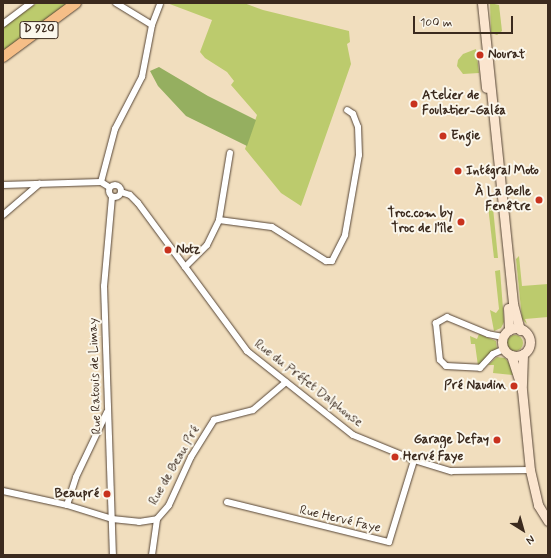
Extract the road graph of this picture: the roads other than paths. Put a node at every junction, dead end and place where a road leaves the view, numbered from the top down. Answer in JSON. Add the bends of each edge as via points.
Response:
{"nodes":[{"id":1,"x":31,"y":3,"type":"edge"},
{"id":2,"x":76,"y":3,"type":"edge"},
{"id":3,"x":116,"y":3,"type":"edge"},
{"id":4,"x":477,"y":3,"type":"edge"},
{"id":5,"x":482,"y":3,"type":"edge"},
{"id":6,"x":160,"y":4,"type":"edge"},
{"id":7,"x":3,"y":24,"type":"edge"},
{"id":8,"x":152,"y":25,"type":"junction"},
{"id":9,"x":3,"y":57,"type":"edge"},
{"id":10,"x":347,"y":110,"type":"dead end"},
{"id":11,"x":230,"y":153,"type":"dead end"},
{"id":12,"x":101,"y":182,"type":"junction"},
{"id":13,"x":39,"y":184,"type":"junction"},
{"id":14,"x":3,"y":185,"type":"edge"},
{"id":15,"x":109,"y":187,"type":"junction"},
{"id":16,"x":121,"y":192,"type":"junction"},
{"id":17,"x":112,"y":197,"type":"junction"},
{"id":18,"x":3,"y":214,"type":"edge"},
{"id":19,"x":219,"y":220,"type":"junction"},
{"id":20,"x":185,"y":267,"type":"junction"},
{"id":21,"x":520,"y":330,"type":"junction"},
{"id":22,"x":506,"y":334,"type":"junction"},
{"id":23,"x":508,"y":352,"type":"junction"},
{"id":24,"x":523,"y":354,"type":"junction"},
{"id":25,"x":286,"y":382,"type":"junction"},
{"id":26,"x":522,"y":390,"type":"junction"},
{"id":27,"x":108,"y":411,"type":"junction"},
{"id":28,"x":414,"y":460,"type":"junction"},
{"id":29,"x":530,"y":470,"type":"junction"},
{"id":30,"x":3,"y":492,"type":"edge"},
{"id":31,"x":227,"y":502,"type":"dead end"},
{"id":32,"x":67,"y":505,"type":"junction"},
{"id":33,"x":112,"y":519,"type":"junction"},
{"id":34,"x":157,"y":519,"type":"junction"},
{"id":35,"x":548,"y":521,"type":"edge"},
{"id":36,"x":113,"y":555,"type":"edge"},
{"id":37,"x":152,"y":555,"type":"edge"}],
"edges":[{"from":1,"to":7,"type":"street"},
{"from":2,"to":9,"type":"main road","number":"D 920"},
{"from":3,"to":8,"type":"street"},
{"from":4,"to":22,"type":"main road","via":[[508,309]]},
{"from":5,"to":21,"type":"main road","via":[[513,304]]},
{"from":6,"to":8,"type":"street"},
{"from":8,"to":12,"type":"street","via":[[142,77],[115,129]]},
{"from":10,"to":19,"type":"street","via":[[356,119],[360,140],[354,187],[343,239],[334,258],[328,262],[272,227]]},
{"from":11,"to":19,"type":"street"},
{"from":12,"to":13,"type":"street"},
{"from":12,"to":15,"type":"street"},
{"from":13,"to":14,"type":"street"},
{"from":13,"to":18,"type":"street"},
{"from":15,"to":16,"type":"street","via":[[118,186]]},
{"from":15,"to":17,"type":"street","via":[[109,194]]},
{"from":16,"to":17,"type":"street"},
{"from":16,"to":20,"type":"street","name":"Rue du Préfet Dalphonse","via":[[130,194],[138,203]]},
{"from":17,"to":27,"type":"street","name":"Rue Ratouis de Limay","via":[[104,286]]},
{"from":19,"to":20,"type":"street","via":[[207,245]]},
{"from":20,"to":25,"type":"street","name":"Rue du Préfet Dalphonse","via":[[247,352]]},
{"from":21,"to":22,"type":"main road"},
{"from":21,"to":24,"type":"main road","via":[[529,340],[529,346]]},
{"from":22,"to":23,"type":"main road"},
{"from":22,"to":23,"type":"street","via":[[488,334],[448,317],[436,323],[440,360],[446,366],[480,368],[493,354]]},
{"from":23,"to":24,"type":"main road"},
{"from":23,"to":26,"type":"main road"},
{"from":24,"to":26,"type":"main road"},
{"from":25,"to":28,"type":"street","name":"Rue du Préfet Dalphonse","via":[[353,435]]},
{"from":25,"to":34,"type":"street","name":"Rue de Beau Pré","via":[[253,410],[214,420],[191,458],[169,504]]},
{"from":26,"to":29,"type":"main road"},
{"from":27,"to":32,"type":"street","via":[[76,476]]},
{"from":27,"to":33,"type":"street","name":"Rue Ratouis de Limay"},
{"from":28,"to":29,"type":"street","name":"Rue du Préfet Dalphonse","via":[[451,471]]},
{"from":28,"to":31,"type":"street","name":"Rue Hervé Faye","via":[[389,542]]},
{"from":29,"to":35,"type":"main road","via":[[538,505]]},
{"from":30,"to":32,"type":"street","name":"Rue de Beau Pré"},
{"from":32,"to":33,"type":"street","name":"Rue de Beau Pré"},
{"from":33,"to":34,"type":"street","name":"Rue de Beau Pré","via":[[140,522]]},
{"from":33,"to":36,"type":"street","name":"Rue Ratouis de Limay"},
{"from":34,"to":37,"type":"street"}]}
